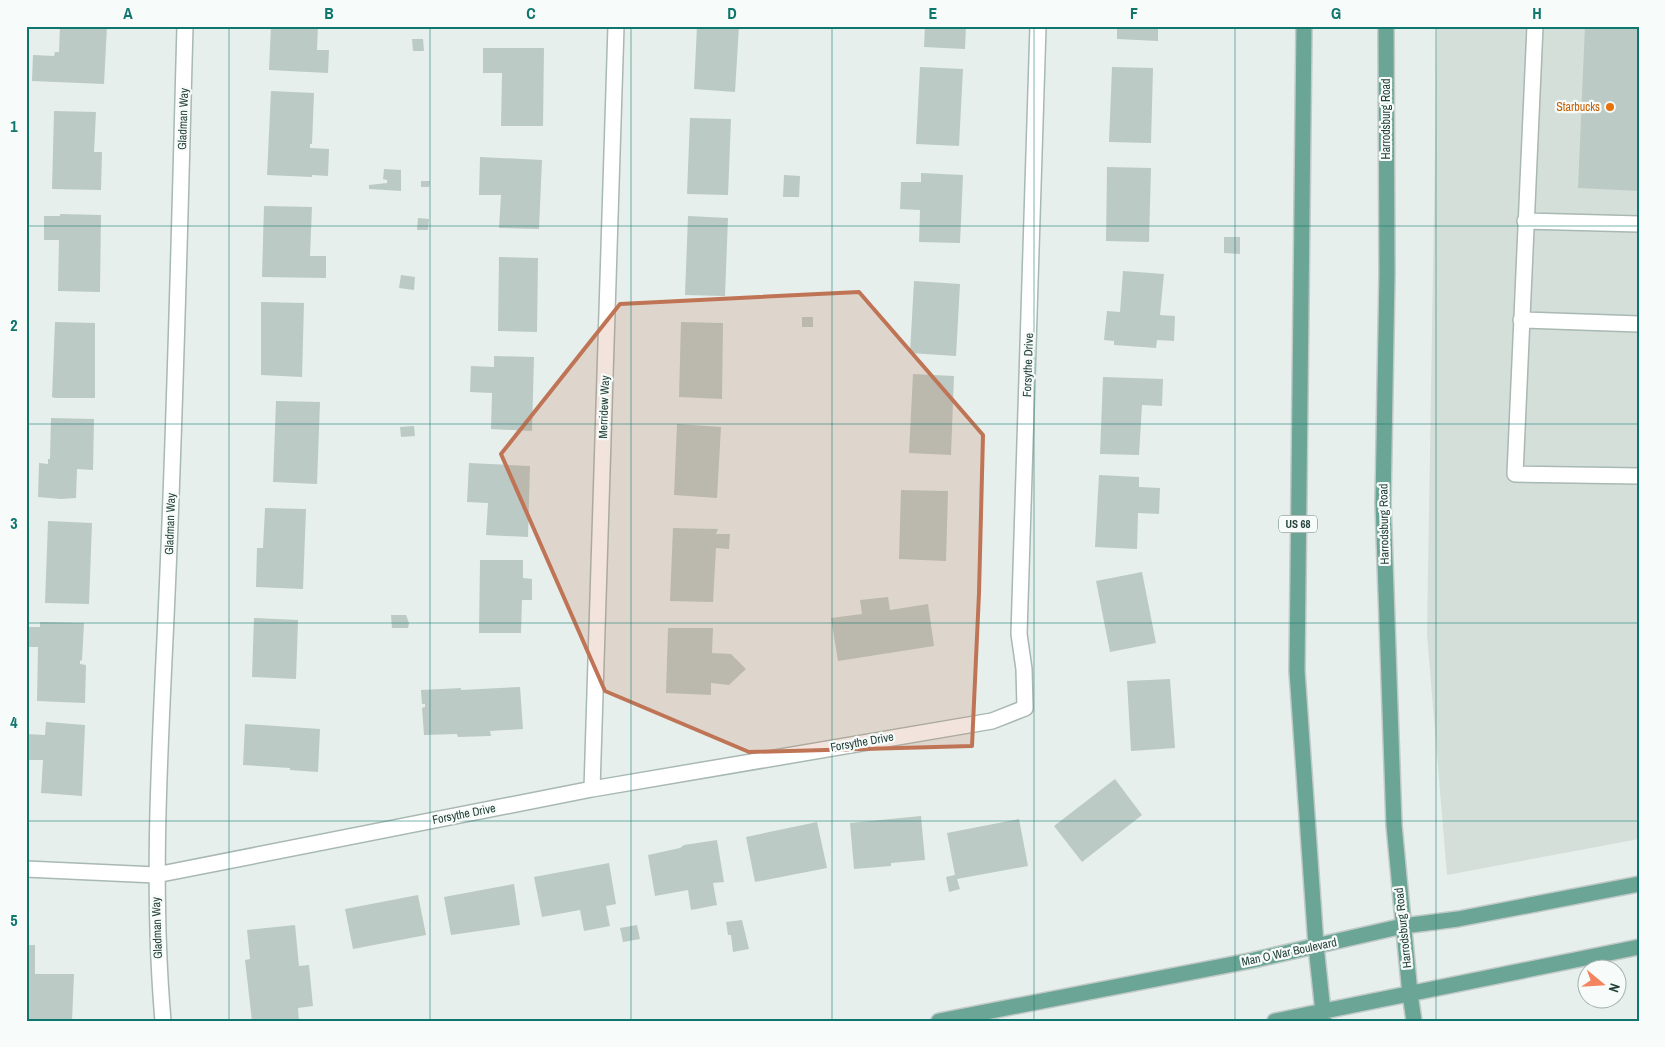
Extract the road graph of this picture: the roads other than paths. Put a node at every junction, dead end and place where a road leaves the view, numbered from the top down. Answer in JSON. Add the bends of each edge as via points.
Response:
{"nodes":[{"id":1,"x":185,"y":26,"type":"edge"},
{"id":2,"x":616,"y":26,"type":"edge"},
{"id":3,"x":1038,"y":26,"type":"edge"},
{"id":4,"x":1304,"y":26,"type":"edge"},
{"id":5,"x":1386,"y":26,"type":"edge"},
{"id":6,"x":1535,"y":26,"type":"edge"},
{"id":7,"x":1525,"y":221,"type":"junction"},
{"id":8,"x":1639,"y":224,"type":"edge"},
{"id":9,"x":1522,"y":320,"type":"junction"},
{"id":10,"x":1639,"y":324,"type":"edge"},
{"id":11,"x":1639,"y":476,"type":"edge"},
{"id":12,"x":592,"y":789,"type":"junction"},
{"id":13,"x":26,"y":869,"type":"edge"},
{"id":14,"x":156,"y":875,"type":"junction"},
{"id":15,"x":1639,"y":884,"type":"edge"},
{"id":16,"x":1403,"y":926,"type":"junction"},
{"id":17,"x":1316,"y":946,"type":"junction"},
{"id":18,"x":1639,"y":947,"type":"edge"},
{"id":19,"x":1410,"y":994,"type":"junction"},
{"id":20,"x":1324,"y":1016,"type":"edge"},
{"id":21,"x":163,"y":1021,"type":"edge"},
{"id":22,"x":939,"y":1021,"type":"edge"},
{"id":23,"x":1275,"y":1021,"type":"edge"},
{"id":24,"x":1414,"y":1021,"type":"edge"}],
"edges":[{"from":1,"to":14,"type":"street","name":"Gladman Way"},
{"from":2,"to":12,"type":"street","name":"Merridew Way"},
{"from":3,"to":12,"type":"street","name":"Forsythe Drive","via":[[1020,634],[1025,708],[992,721]]},
{"from":4,"to":17,"type":"main road","number":"US 68","via":[[1297,671]]},
{"from":5,"to":16,"type":"main road","name":"Harrodsburg Road","via":[[1382,503],[1394,825]]},
{"from":6,"to":7,"type":"street"},
{"from":7,"to":8,"type":"street"},
{"from":7,"to":9,"type":"street"},
{"from":9,"to":10,"type":"street"},
{"from":9,"to":11,"type":"street","via":[[1515,474]]},
{"from":12,"to":14,"type":"street","name":"Forsythe Drive"},
{"from":13,"to":14,"type":"street","name":"Forsythe Drive"},
{"from":14,"to":21,"type":"street","name":"Gladman Way","via":[[158,972]]},
{"from":15,"to":16,"type":"main road","name":"Man O War Boulevard","via":[[1458,919]]},
{"from":16,"to":17,"type":"main road","name":"Man O War Boulevard"},
{"from":16,"to":19,"type":"main road","name":"Harrodsburg Road"},
{"from":17,"to":20,"type":"main road","number":"US 68"},
{"from":17,"to":22,"type":"main road","name":"Man O War Boulevard"},
{"from":18,"to":19,"type":"main road"},
{"from":19,"to":20,"type":"main road"},
{"from":19,"to":24,"type":"main road","name":"Harrodsburg Road"},
{"from":20,"to":23,"type":"main road"}]}
